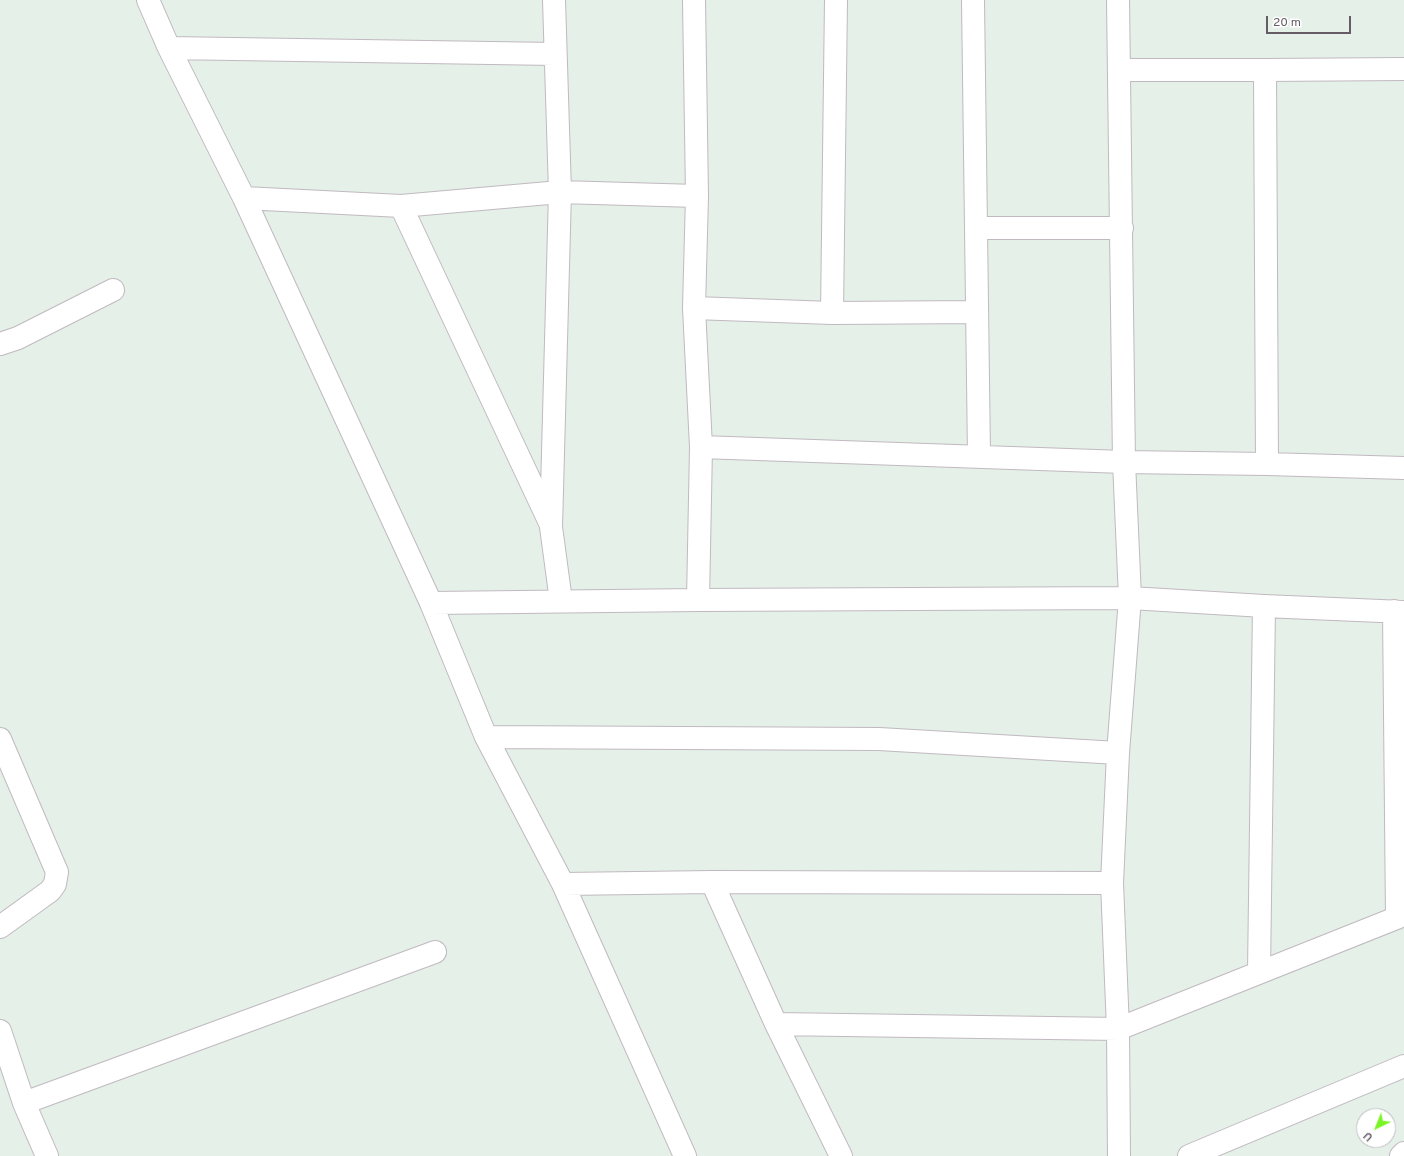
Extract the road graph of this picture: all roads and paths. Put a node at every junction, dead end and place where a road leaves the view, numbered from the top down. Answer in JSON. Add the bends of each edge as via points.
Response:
{"nodes":[{"id":1,"x":148,"y":0,"type":"edge"},
{"id":2,"x":554,"y":0,"type":"edge"},
{"id":3,"x":694,"y":0,"type":"edge"},
{"id":4,"x":836,"y":0,"type":"edge"},
{"id":5,"x":973,"y":0,"type":"edge"},
{"id":6,"x":1118,"y":0,"type":"edge"},
{"id":7,"x":169,"y":48,"type":"junction"},
{"id":8,"x":555,"y":54,"type":"junction"},
{"id":9,"x":1404,"y":69,"type":"edge"},
{"id":10,"x":1120,"y":70,"type":"junction"},
{"id":11,"x":1265,"y":70,"type":"junction"},
{"id":12,"x":560,"y":192,"type":"junction"},
{"id":13,"x":697,"y":196,"type":"junction"},
{"id":14,"x":244,"y":198,"type":"junction"},
{"id":15,"x":401,"y":206,"type":"junction"},
{"id":16,"x":976,"y":228,"type":"junction"},
{"id":17,"x":1122,"y":228,"type":"junction"},
{"id":18,"x":113,"y":290,"type":"dead end"},
{"id":19,"x":694,"y":308,"type":"junction"},
{"id":20,"x":976,"y":312,"type":"junction"},
{"id":21,"x":832,"y":313,"type":"junction"},
{"id":22,"x":0,"y":344,"type":"edge"},
{"id":23,"x":701,"y":447,"type":"junction"},
{"id":24,"x":979,"y":456,"type":"junction"},
{"id":25,"x":1124,"y":462,"type":"junction"},
{"id":26,"x":1267,"y":464,"type":"junction"},
{"id":27,"x":1404,"y":468,"type":"edge"},
{"id":28,"x":551,"y":527,"type":"junction"},
{"id":29,"x":1130,"y":598,"type":"junction"},
{"id":30,"x":698,"y":600,"type":"junction"},
{"id":31,"x":561,"y":601,"type":"junction"},
{"id":32,"x":431,"y":603,"type":"junction"},
{"id":33,"x":1264,"y":606,"type":"junction"},
{"id":34,"x":1399,"y":611,"type":"edge"},
{"id":35,"x":486,"y":737,"type":"junction"},
{"id":36,"x":0,"y":739,"type":"edge"},
{"id":37,"x":1118,"y":753,"type":"junction"},
{"id":38,"x":712,"y":882,"type":"junction"},
{"id":39,"x":1112,"y":883,"type":"junction"},
{"id":40,"x":563,"y":884,"type":"junction"},
{"id":41,"x":1400,"y":917,"type":"edge"},
{"id":42,"x":0,"y":927,"type":"edge"},
{"id":43,"x":435,"y":952,"type":"dead end"},
{"id":44,"x":1259,"y":972,"type":"junction"},
{"id":45,"x":776,"y":1024,"type":"junction"},
{"id":46,"x":1118,"y":1029,"type":"junction"},
{"id":47,"x":0,"y":1031,"type":"edge"},
{"id":48,"x":1404,"y":1066,"type":"edge"},
{"id":49,"x":24,"y":1104,"type":"junction"},
{"id":50,"x":1404,"y":1153,"type":"edge"},
{"id":51,"x":1113,"y":1155,"type":"edge"},
{"id":52,"x":47,"y":1156,"type":"edge"},
{"id":53,"x":686,"y":1156,"type":"edge"},
{"id":54,"x":841,"y":1156,"type":"edge"},
{"id":55,"x":1189,"y":1156,"type":"edge"},
{"id":56,"x":1401,"y":1156,"type":"edge"}],
"edges":[{"from":1,"to":7,"type":"street"},
{"from":2,"to":8,"type":"street"},
{"from":3,"to":13,"type":"street"},
{"from":4,"to":21,"type":"street"},
{"from":5,"to":16,"type":"street"},
{"from":6,"to":10,"type":"street"},
{"from":7,"to":8,"type":"street"},
{"from":7,"to":14,"type":"street"},
{"from":8,"to":12,"type":"street"},
{"from":9,"to":11,"type":"street"},
{"from":10,"to":11,"type":"street"},
{"from":10,"to":17,"type":"street"},
{"from":11,"to":26,"type":"street"},
{"from":12,"to":13,"type":"street"},
{"from":12,"to":15,"type":"street"},
{"from":12,"to":28,"type":"street"},
{"from":13,"to":19,"type":"street"},
{"from":14,"to":15,"type":"street"},
{"from":14,"to":32,"type":"street"},
{"from":15,"to":28,"type":"street"},
{"from":16,"to":17,"type":"street"},
{"from":16,"to":20,"type":"street"},
{"from":17,"to":25,"type":"street"},
{"from":18,"to":22,"type":"street","via":[[18,338]]},
{"from":19,"to":21,"type":"street"},
{"from":19,"to":23,"type":"street"},
{"from":20,"to":21,"type":"street"},
{"from":20,"to":24,"type":"street"},
{"from":23,"to":24,"type":"street"},
{"from":23,"to":30,"type":"street"},
{"from":24,"to":25,"type":"street"},
{"from":25,"to":26,"type":"street"},
{"from":25,"to":29,"type":"street"},
{"from":26,"to":27,"type":"street"},
{"from":28,"to":31,"type":"street"},
{"from":29,"to":30,"type":"street"},
{"from":29,"to":33,"type":"street"},
{"from":29,"to":37,"type":"street"},
{"from":30,"to":31,"type":"street"},
{"from":31,"to":32,"type":"street"},
{"from":32,"to":35,"type":"street"},
{"from":33,"to":34,"type":"street"},
{"from":33,"to":44,"type":"street"},
{"from":34,"to":41,"type":"street"},
{"from":35,"to":37,"type":"street","via":[[879,739]]},
{"from":35,"to":40,"type":"street"},
{"from":36,"to":42,"type":"street","via":[[56,872],[55,884],[50,891]]},
{"from":37,"to":39,"type":"street"},
{"from":38,"to":39,"type":"street"},
{"from":38,"to":40,"type":"street"},
{"from":38,"to":45,"type":"street"},
{"from":39,"to":46,"type":"street"},
{"from":40,"to":53,"type":"street"},
{"from":41,"to":44,"type":"street"},
{"from":43,"to":49,"type":"street"},
{"from":44,"to":46,"type":"street"},
{"from":45,"to":46,"type":"street"},
{"from":45,"to":54,"type":"street"},
{"from":46,"to":51,"type":"street"},
{"from":47,"to":49,"type":"street"},
{"from":48,"to":55,"type":"street"},
{"from":49,"to":52,"type":"street"},
{"from":50,"to":56,"type":"street"}]}
